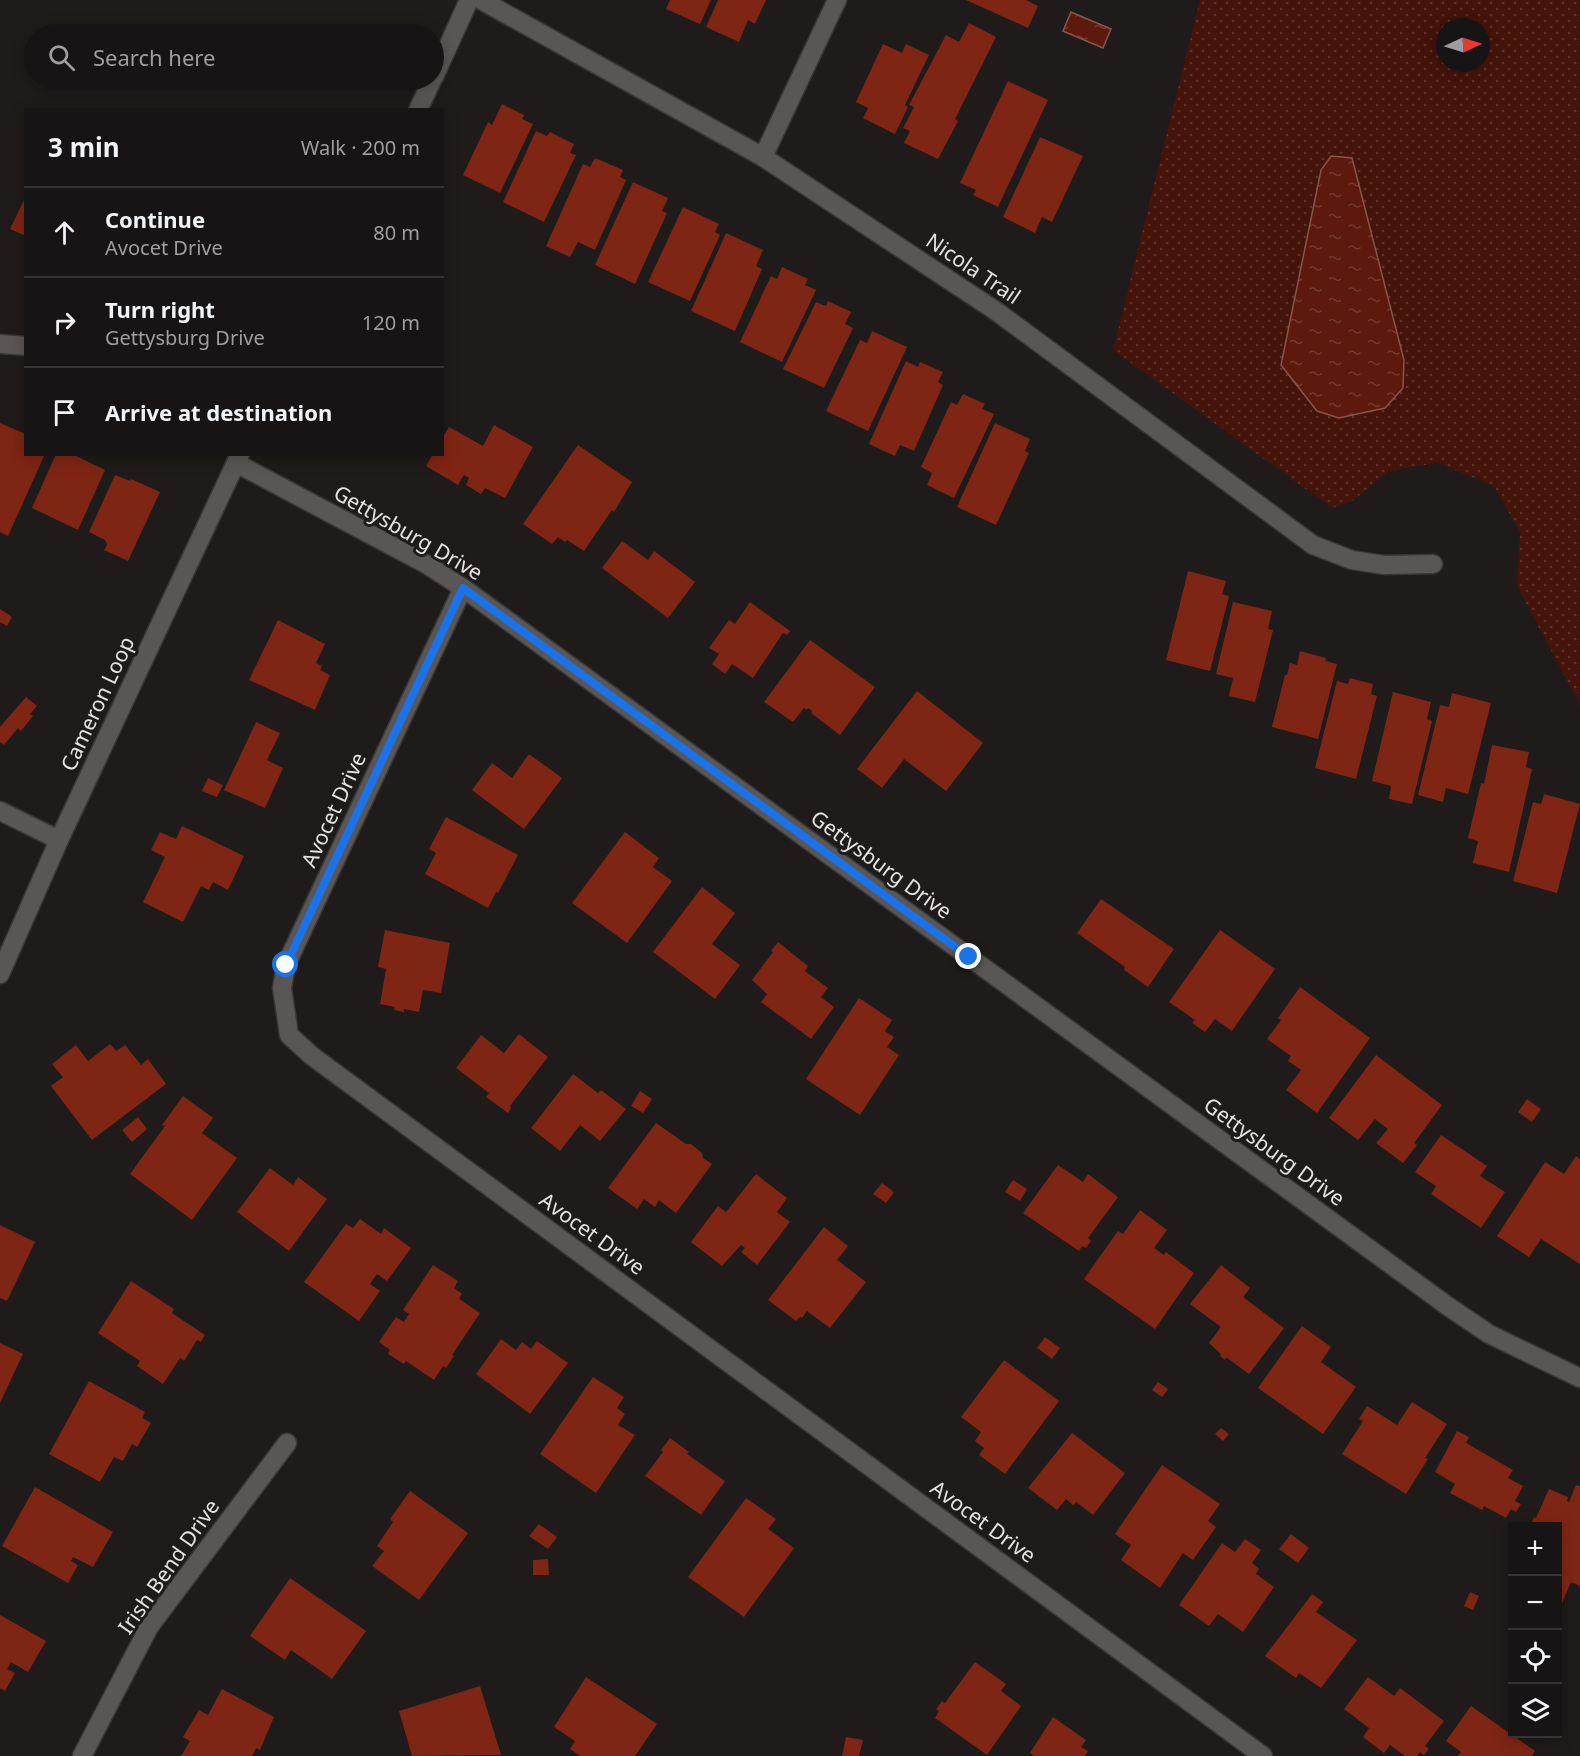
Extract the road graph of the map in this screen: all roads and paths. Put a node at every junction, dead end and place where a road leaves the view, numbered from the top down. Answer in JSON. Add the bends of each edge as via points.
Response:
{"nodes":[{"id":1,"x":469,"y":0,"type":"edge"},
{"id":2,"x":481,"y":0,"type":"edge"},
{"id":3,"x":837,"y":0,"type":"edge"},
{"id":4,"x":444,"y":54,"type":"edge"},
{"id":5,"x":427,"y":90,"type":"edge"},
{"id":6,"x":419,"y":108,"type":"edge"},
{"id":7,"x":763,"y":158,"type":"junction"},
{"id":8,"x":0,"y":344,"type":"edge"},
{"id":9,"x":24,"y":346,"type":"edge"},
{"id":10,"x":238,"y":459,"type":"edge"},
{"id":11,"x":1432,"y":564,"type":"dead end"},
{"id":12,"x":463,"y":588,"type":"junction"},
{"id":13,"x":0,"y":812,"type":"edge"},
{"id":14,"x":58,"y":840,"type":"junction"},
{"id":15,"x":0,"y":974,"type":"edge"},
{"id":16,"x":1580,"y":1378,"type":"edge"},
{"id":17,"x":287,"y":1443,"type":"dead end"},
{"id":18,"x":82,"y":1756,"type":"edge"},
{"id":19,"x":1263,"y":1756,"type":"edge"}],
"edges":[{"from":1,"to":4,"type":"street"},
{"from":2,"to":7,"type":"street","name":"Nicola Trail"},
{"from":3,"to":7,"type":"street"},
{"from":5,"to":6,"type":"street"},
{"from":7,"to":11,"type":"street","name":"Nicola Trail","via":[[996,311],[1313,545],[1352,560],[1384,565]]},
{"from":8,"to":9,"type":"street"},
{"from":10,"to":12,"type":"street","name":"Gettysburg Drive"},
{"from":10,"to":14,"type":"street","name":"Cameron Loop"},
{"from":12,"to":16,"type":"street","name":"Gettysburg Drive","via":[[1449,1307],[1489,1334]]},
{"from":12,"to":19,"type":"street","name":"Avocet Drive","via":[[286,965],[282,988],[289,1035],[312,1056]]},
{"from":13,"to":14,"type":"street"},
{"from":14,"to":15,"type":"street","name":"Cameron Loop"},
{"from":17,"to":18,"type":"street","name":"Irish Bend Drive","via":[[149,1627]]}]}
